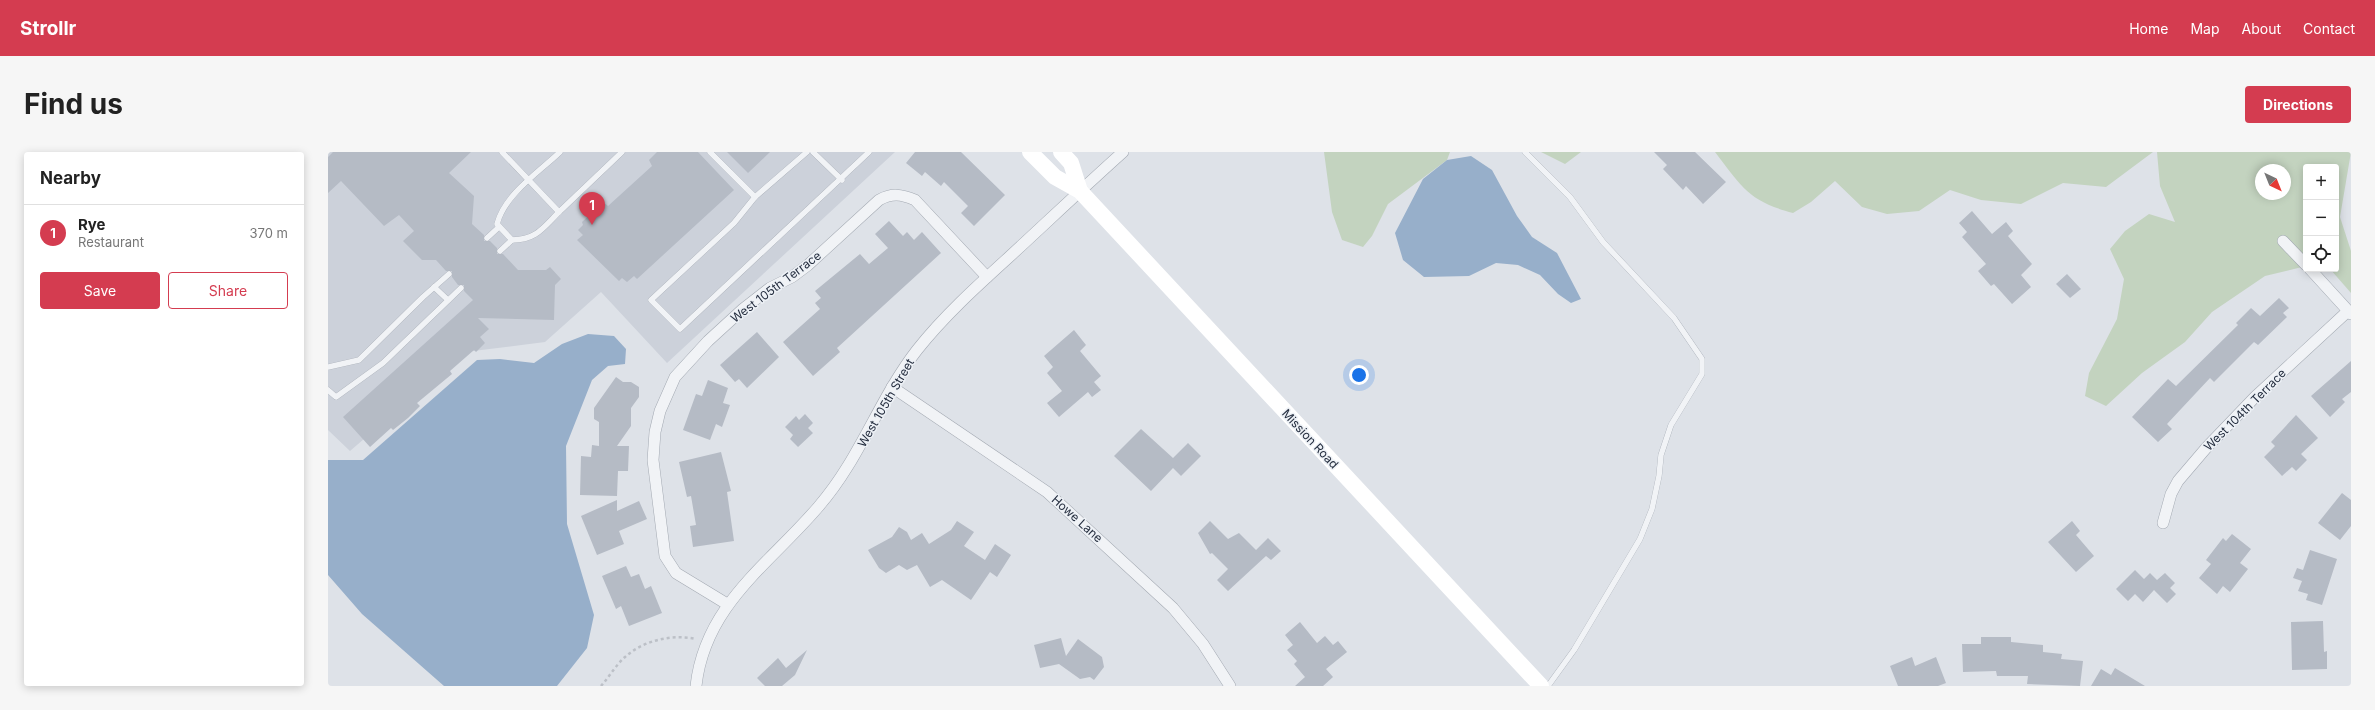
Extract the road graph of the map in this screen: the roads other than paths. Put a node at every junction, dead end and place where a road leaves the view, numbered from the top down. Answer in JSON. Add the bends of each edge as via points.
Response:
{"nodes":[{"id":1,"x":502,"y":152,"type":"edge"},
{"id":2,"x":560,"y":152,"type":"edge"},
{"id":3,"x":622,"y":152,"type":"edge"},
{"id":4,"x":710,"y":152,"type":"edge"},
{"id":5,"x":807,"y":152,"type":"edge"},
{"id":6,"x":813,"y":152,"type":"edge"},
{"id":7,"x":869,"y":152,"type":"edge"},
{"id":8,"x":1030,"y":152,"type":"edge"},
{"id":9,"x":1061,"y":152,"type":"edge"},
{"id":10,"x":1123,"y":152,"type":"edge"},
{"id":11,"x":1525,"y":152,"type":"edge"},
{"id":12,"x":842,"y":180,"type":"junction"},
{"id":13,"x":530,"y":181,"type":"junction"},
{"id":14,"x":1080,"y":191,"type":"junction"},
{"id":15,"x":755,"y":197,"type":"junction"},
{"id":16,"x":559,"y":212,"type":"junction"},
{"id":17,"x":499,"y":227,"type":"junction"},
{"id":18,"x":487,"y":238,"type":"dead end"},
{"id":19,"x":512,"y":240,"type":"junction"},
{"id":20,"x":2284,"y":241,"type":"dead end"},
{"id":21,"x":500,"y":251,"type":"dead end"},
{"id":22,"x":2303,"y":262,"type":"edge"},
{"id":23,"x":2313,"y":272,"type":"edge"},
{"id":24,"x":449,"y":274,"type":"dead end"},
{"id":25,"x":987,"y":277,"type":"junction"},
{"id":26,"x":434,"y":287,"type":"junction"},
{"id":27,"x":461,"y":288,"type":"dead end"},
{"id":28,"x":448,"y":300,"type":"junction"},
{"id":29,"x":2350,"y":312,"type":"edge"},
{"id":30,"x":328,"y":367,"type":"edge"},
{"id":31,"x":892,"y":387,"type":"junction"},
{"id":32,"x":328,"y":390,"type":"edge"},
{"id":33,"x":2163,"y":523,"type":"dead end"},
{"id":34,"x":727,"y":604,"type":"junction"},
{"id":35,"x":696,"y":686,"type":"edge"},
{"id":36,"x":1230,"y":686,"type":"edge"},
{"id":37,"x":1540,"y":686,"type":"edge"},
{"id":38,"x":1548,"y":686,"type":"edge"}],
"edges":[{"from":1,"to":13,"type":"lane"},
{"from":2,"to":13,"type":"lane"},
{"from":3,"to":16,"type":"lane"},
{"from":4,"to":15,"type":"lane"},
{"from":5,"to":15,"type":"lane"},
{"from":6,"to":12,"type":"lane"},
{"from":7,"to":12,"type":"lane"},
{"from":8,"to":14,"type":"main road","name":"Mission Road","via":[[1055,178]]},
{"from":9,"to":14,"type":"main road","name":"Mission Road","via":[[1071,163]]},
{"from":10,"to":14,"type":"street","name":"West 105th Street"},
{"from":11,"to":38,"type":"lane","via":[[1570,197],[1603,242],[1674,318],[1702,359],[1702,374],[1671,425],[1661,455],[1660,476],[1652,510],[1640,539],[1574,650]]},
{"from":12,"to":15,"type":"lane","via":[[680,329],[651,300],[734,223]]},
{"from":13,"to":16,"type":"lane"},
{"from":13,"to":17,"type":"lane","via":[[501,212],[497,224]]},
{"from":14,"to":25,"type":"street","name":"West 105th Street"},
{"from":14,"to":37,"type":"main road","name":"Mission Road"},
{"from":16,"to":19,"type":"lane","via":[[537,234],[526,240]]},
{"from":17,"to":18,"type":"lane"},
{"from":17,"to":19,"type":"lane"},
{"from":19,"to":21,"type":"lane"},
{"from":20,"to":22,"type":"street"},
{"from":23,"to":29,"type":"street"},
{"from":24,"to":26,"type":"lane"},
{"from":25,"to":31,"type":"street","name":"West 105th Street","via":[[932,333],[902,370]]},
{"from":25,"to":34,"type":"street","name":"West 105th Terrace","via":[[915,200],[903,195],[890,194],[879,200],[808,265],[770,288],[743,309],[708,341],[675,377],[660,411],[653,460],[666,556],[676,573]]},
{"from":26,"to":28,"type":"lane"},
{"from":26,"to":30,"type":"lane","via":[[359,360]]},
{"from":27,"to":28,"type":"lane"},
{"from":28,"to":32,"type":"lane","via":[[383,363],[336,398]]},
{"from":29,"to":33,"type":"street","name":"West 104th Terrace","via":[[2255,397],[2207,447],[2178,481],[2171,494]]},
{"from":31,"to":34,"type":"street","name":"West 105th Street","via":[[839,481],[819,506],[750,576]]},
{"from":31,"to":36,"type":"street","name":"Howe Lane","via":[[1047,492],[1173,608],[1203,644]]},
{"from":34,"to":35,"type":"street","name":"West 105th Street","via":[[698,670]]}]}
